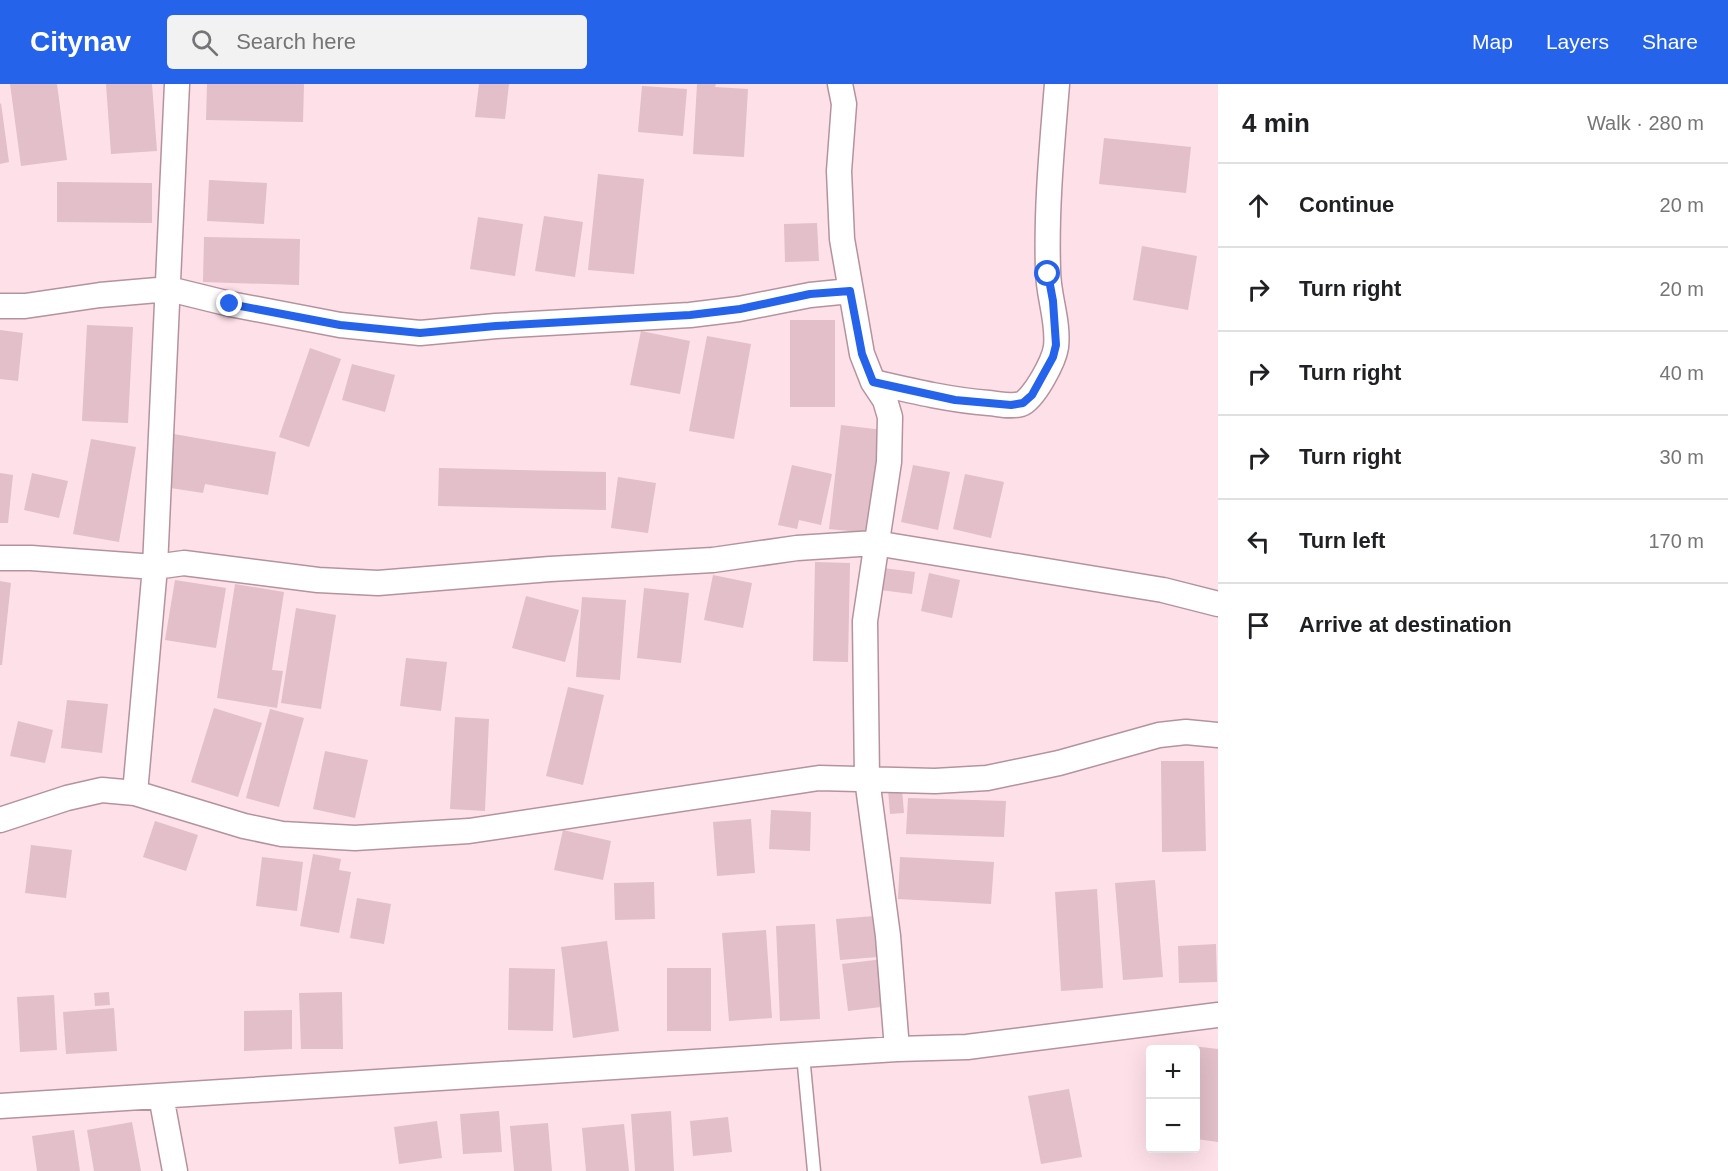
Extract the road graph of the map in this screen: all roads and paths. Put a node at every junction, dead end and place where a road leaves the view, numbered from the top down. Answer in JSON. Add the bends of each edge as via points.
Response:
{"nodes":[{"id":1,"x":177,"y":84,"type":"edge"},
{"id":2,"x":840,"y":84,"type":"edge"},
{"id":3,"x":1057,"y":84,"type":"edge"},
{"id":4,"x":169,"y":289,"type":"junction"},
{"id":5,"x":850,"y":291,"type":"junction"},
{"id":6,"x":0,"y":306,"type":"edge"},
{"id":7,"x":873,"y":382,"type":"junction"},
{"id":8,"x":875,"y":543,"type":"junction"},
{"id":9,"x":0,"y":558,"type":"edge"},
{"id":10,"x":155,"y":567,"type":"junction"},
{"id":11,"x":1218,"y":604,"type":"edge"},
{"id":12,"x":1218,"y":735,"type":"edge"},
{"id":13,"x":867,"y":779,"type":"junction"},
{"id":14,"x":135,"y":794,"type":"junction"},
{"id":15,"x":0,"y":819,"type":"edge"},
{"id":16,"x":1218,"y":1015,"type":"edge"},
{"id":17,"x":897,"y":1048,"type":"junction"},
{"id":18,"x":803,"y":1055,"type":"junction"},
{"id":19,"x":161,"y":1096,"type":"junction"},
{"id":20,"x":0,"y":1106,"type":"edge"},
{"id":21,"x":174,"y":1171,"type":"edge"},
{"id":22,"x":814,"y":1171,"type":"edge"}],
"edges":[{"from":1,"to":4,"type":"street"},
{"from":2,"to":5,"type":"street","via":[[844,104],[839,171],[842,239]]},
{"from":3,"to":7,"type":"street","via":[[1047,219],[1056,345],[1032,395],[1023,403],[1011,405],[955,400]]},
{"from":4,"to":5,"type":"street","via":[[340,325],[420,333],[690,315]]},
{"from":4,"to":6,"type":"street"},
{"from":4,"to":10,"type":"street"},
{"from":5,"to":7,"type":"street","via":[[862,354]]},
{"from":7,"to":8,"type":"street","via":[[890,417],[889,462]]},
{"from":8,"to":10,"type":"street","via":[[797,548],[713,560],[378,583],[318,580],[184,562]]},
{"from":8,"to":11,"type":"street","via":[[1163,590]]},
{"from":8,"to":13,"type":"street","via":[[865,621]]},
{"from":9,"to":10,"type":"street"},
{"from":10,"to":14,"type":"street"},
{"from":12,"to":13,"type":"street","via":[[1160,735],[987,778]]},
{"from":13,"to":14,"type":"street","via":[[819,778],[469,831],[354,838],[282,834]]},
{"from":13,"to":17,"type":"street","via":[[888,936]]},
{"from":14,"to":15,"type":"street","via":[[102,790]]},
{"from":16,"to":17,"type":"street","via":[[967,1047]]},
{"from":17,"to":18,"type":"street"},
{"from":18,"to":19,"type":"street"},
{"from":18,"to":22,"type":"lane"},
{"from":19,"to":20,"type":"street"},
{"from":19,"to":21,"type":"street"}]}
